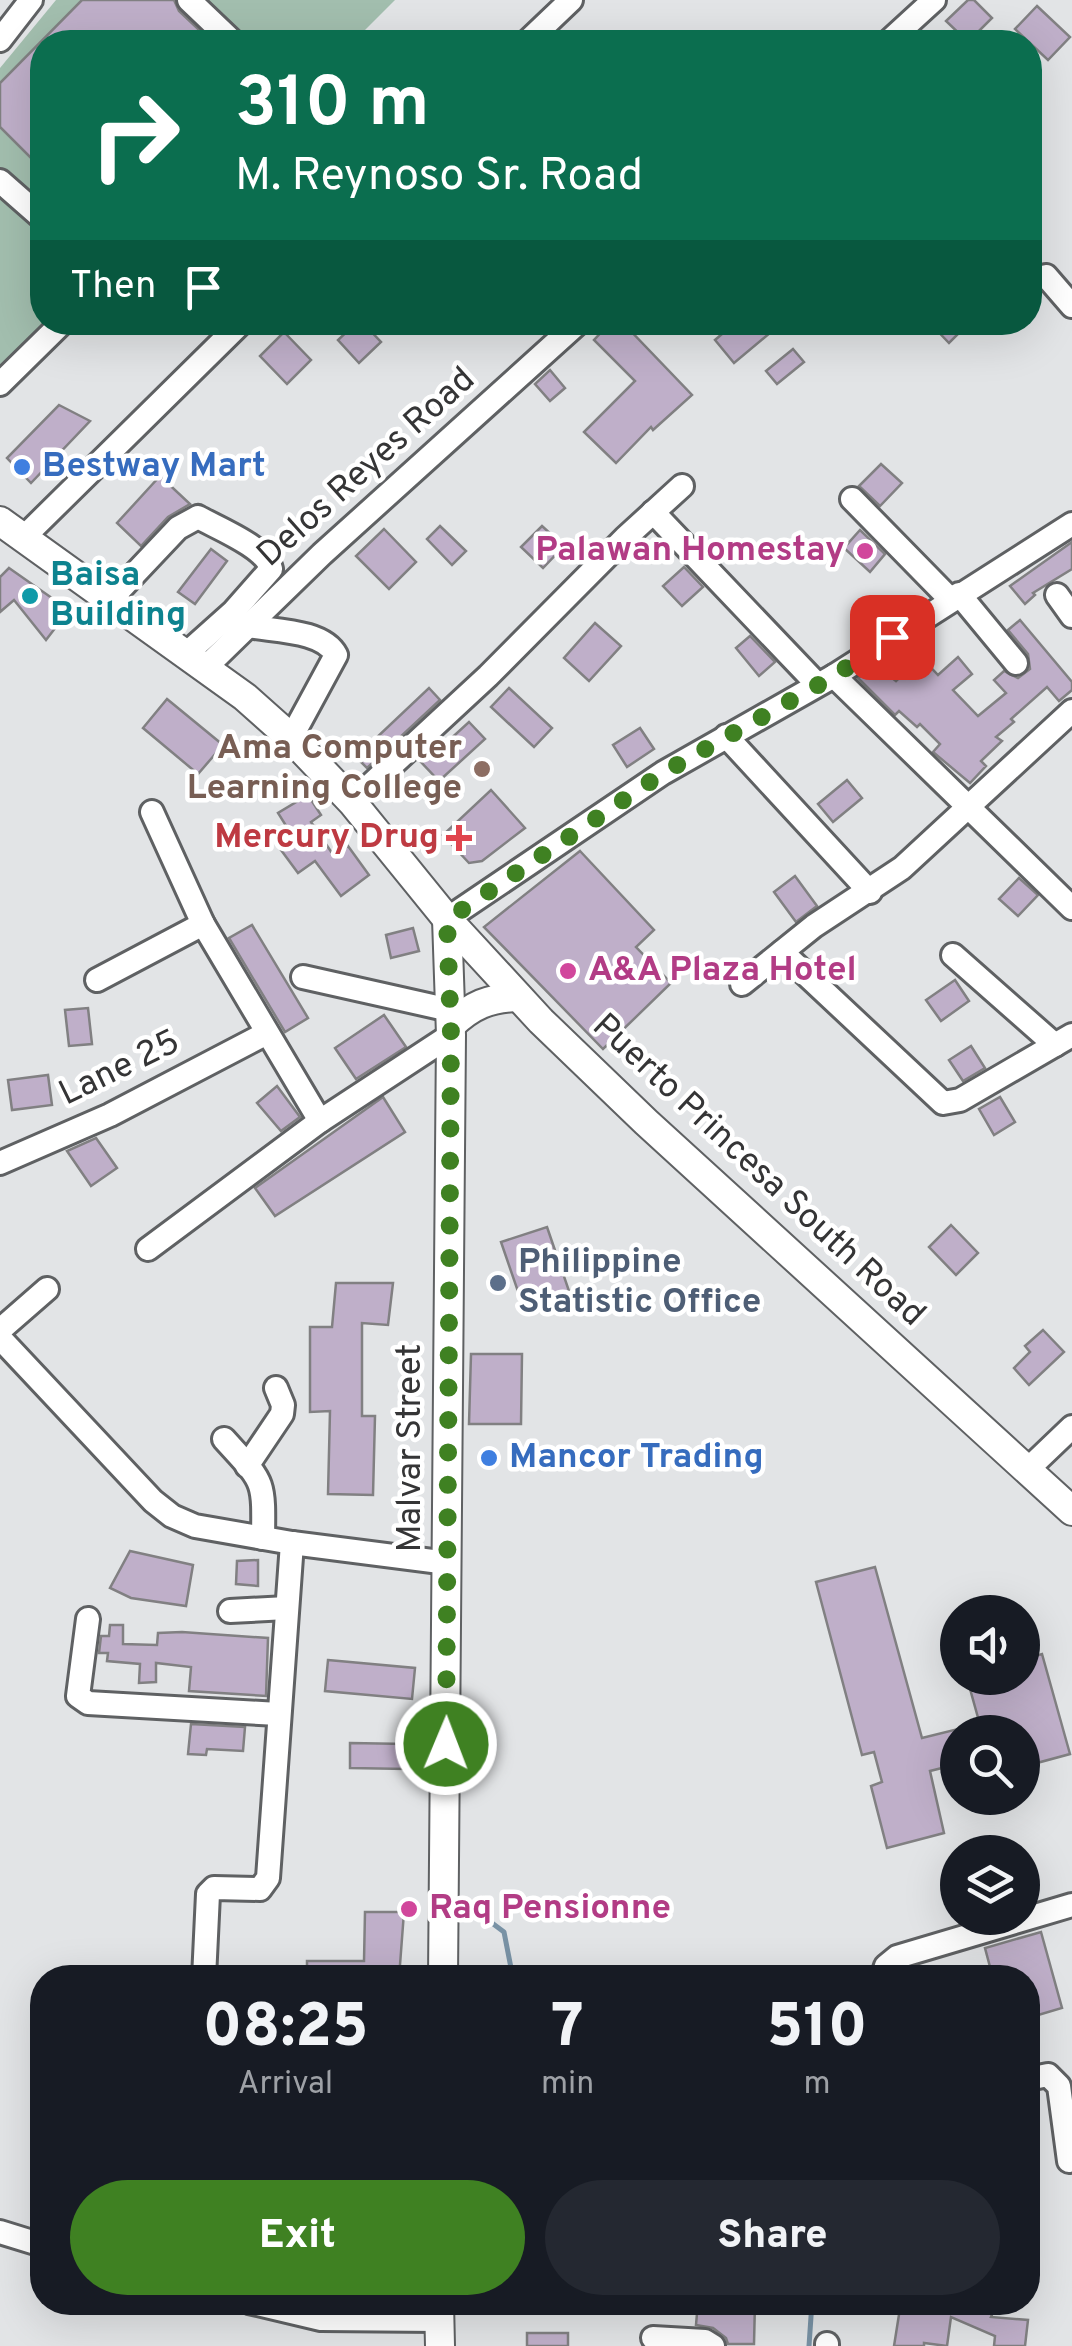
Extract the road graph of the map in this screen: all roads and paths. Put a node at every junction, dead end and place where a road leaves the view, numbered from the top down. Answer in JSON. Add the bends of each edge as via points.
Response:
{"nodes":[{"id":1,"x":31,"y":0,"type":"edge"},
{"id":2,"x":190,"y":0,"type":"edge"},
{"id":3,"x":571,"y":0,"type":"edge"},
{"id":4,"x":934,"y":0,"type":"edge"},
{"id":5,"x":221,"y":30,"type":"edge"},
{"id":6,"x":540,"y":30,"type":"edge"},
{"id":7,"x":901,"y":30,"type":"edge"},
{"id":8,"x":0,"y":40,"type":"edge"},
{"id":9,"x":0,"y":180,"type":"edge"},
{"id":10,"x":30,"y":207,"type":"edge"},
{"id":11,"x":1046,"y":276,"type":"dead end"},
{"id":12,"x":1072,"y":306,"type":"edge"},
{"id":13,"x":50,"y":335,"type":"edge"},
{"id":14,"x":228,"y":335,"type":"edge"},
{"id":15,"x":565,"y":335,"type":"edge"},
{"id":16,"x":0,"y":384,"type":"edge"},
{"id":17,"x":682,"y":486,"type":"dead end"},
{"id":18,"x":852,"y":500,"type":"dead end"},
{"id":19,"x":653,"y":512,"type":"junction"},
{"id":20,"x":1072,"y":524,"type":"edge"},
{"id":21,"x":9,"y":534,"type":"edge"},
{"id":22,"x":270,"y":568,"type":"junction"},
{"id":23,"x":292,"y":583,"type":"junction"},
{"id":24,"x":1057,"y":595,"type":"dead end"},
{"id":25,"x":954,"y":596,"type":"junction"},
{"id":26,"x":110,"y":600,"type":"junction"},
{"id":27,"x":1072,"y":616,"type":"edge"},
{"id":28,"x":248,"y":626,"type":"junction"},
{"id":29,"x":196,"y":661,"type":"junction"},
{"id":30,"x":1016,"y":663,"type":"dead end"},
{"id":31,"x":825,"y":680,"type":"junction"},
{"id":32,"x":1072,"y":710,"type":"edge"},
{"id":33,"x":726,"y":736,"type":"junction"},
{"id":34,"x":292,"y":738,"type":"junction"},
{"id":35,"x":352,"y":802,"type":"junction"},
{"id":36,"x":968,"y":808,"type":"junction"},
{"id":37,"x":152,"y":812,"type":"dead end"},
{"id":38,"x":870,"y":892,"type":"junction"},
{"id":39,"x":1072,"y":908,"type":"edge"},
{"id":40,"x":447,"y":920,"type":"junction"},
{"id":41,"x":202,"y":924,"type":"junction"},
{"id":42,"x":782,"y":952,"type":"junction"},
{"id":43,"x":953,"y":955,"type":"dead end"},
{"id":44,"x":303,"y":977,"type":"dead end"},
{"id":45,"x":97,"y":980,"type":"dead end"},
{"id":46,"x":742,"y":984,"type":"dead end"},
{"id":47,"x":518,"y":998,"type":"junction"},
{"id":48,"x":451,"y":1023,"type":"junction"},
{"id":49,"x":267,"y":1033,"type":"junction"},
{"id":50,"x":1064,"y":1040,"type":"edge"},
{"id":51,"x":320,"y":1120,"type":"junction"},
{"id":52,"x":0,"y":1163,"type":"edge"},
{"id":53,"x":148,"y":1249,"type":"dead end"},
{"id":54,"x":47,"y":1289,"type":"dead end"},
{"id":55,"x":0,"y":1330,"type":"edge"},
{"id":56,"x":0,"y":1338,"type":"edge"},
{"id":57,"x":276,"y":1388,"type":"dead end"},
{"id":58,"x":1072,"y":1426,"type":"edge"},
{"id":59,"x":224,"y":1440,"type":"dead end"},
{"id":60,"x":248,"y":1466,"type":"junction"},
{"id":61,"x":1028,"y":1470,"type":"junction"},
{"id":62,"x":1072,"y":1511,"type":"edge"},
{"id":63,"x":263,"y":1538,"type":"junction"},
{"id":64,"x":292,"y":1543,"type":"junction"},
{"id":65,"x":448,"y":1563,"type":"junction"},
{"id":66,"x":287,"y":1608,"type":"junction"},
{"id":67,"x":230,"y":1611,"type":"dead end"},
{"id":68,"x":88,"y":1619,"type":"dead end"},
{"id":69,"x":278,"y":1714,"type":"junction"},
{"id":70,"x":1072,"y":1905,"type":"edge"},
{"id":71,"x":205,"y":1965,"type":"edge"},
{"id":72,"x":443,"y":1965,"type":"edge"},
{"id":73,"x":887,"y":1965,"type":"edge"},
{"id":74,"x":1040,"y":2077,"type":"edge"},
{"id":75,"x":1069,"y":2161,"type":"dead end"},
{"id":76,"x":0,"y":2232,"type":"edge"},
{"id":77,"x":30,"y":2241,"type":"edge"},
{"id":78,"x":301,"y":2315,"type":"edge"},
{"id":79,"x":440,"y":2323,"type":"edge"},
{"id":80,"x":653,"y":2338,"type":"dead end"},
{"id":81,"x":713,"y":2346,"type":"edge"}],
"edges":[{"from":1,"to":8,"type":"street"},
{"from":2,"to":5,"type":"street"},
{"from":3,"to":6,"type":"street"},
{"from":4,"to":7,"type":"street"},
{"from":9,"to":10,"type":"street"},
{"from":11,"to":12,"type":"street"},
{"from":13,"to":16,"type":"street"},
{"from":14,"to":21,"type":"street"},
{"from":15,"to":23,"type":"street","name":"Delos Reyes Road"},
{"from":17,"to":19,"type":"street"},
{"from":18,"to":25,"type":"street"},
{"from":19,"to":31,"type":"street"},
{"from":19,"to":35,"type":"street"},
{"from":20,"to":25,"type":"street"},
{"from":21,"to":26,"type":"main road","name":"Puerto Princesa South Road"},
{"from":22,"to":23,"type":"street"},
{"from":22,"to":26,"type":"street","via":[[256,550],[198,517],[178,528]]},
{"from":22,"to":29,"type":"street"},
{"from":23,"to":28,"type":"street","name":"Delos Reyes Road"},
{"from":24,"to":27,"type":"street"},
{"from":25,"to":30,"type":"street"},
{"from":25,"to":31,"type":"street"},
{"from":26,"to":29,"type":"main road","name":"Puerto Princesa South Road"},
{"from":28,"to":29,"type":"street","name":"Delos Reyes Road"},
{"from":28,"to":34,"type":"street","via":[[319,639],[336,655]]},
{"from":29,"to":34,"type":"main road","name":"Puerto Princesa South Road"},
{"from":31,"to":33,"type":"street"},
{"from":31,"to":36,"type":"street"},
{"from":32,"to":36,"type":"street"},
{"from":33,"to":38,"type":"street"},
{"from":33,"to":40,"type":"street"},
{"from":34,"to":35,"type":"main road","name":"Puerto Princesa South Road"},
{"from":35,"to":40,"type":"main road","name":"Puerto Princesa South Road"},
{"from":36,"to":38,"type":"street"},
{"from":36,"to":39,"type":"street"},
{"from":37,"to":41,"type":"street"},
{"from":38,"to":42,"type":"street"},
{"from":40,"to":47,"type":"main road","name":"Puerto Princesa South Road"},
{"from":40,"to":48,"type":"main road","name":"Malvar Street"},
{"from":41,"to":45,"type":"street"},
{"from":41,"to":49,"type":"street"},
{"from":42,"to":46,"type":"street"},
{"from":42,"to":50,"type":"street","via":[[943,1102],[960,1100]]},
{"from":43,"to":50,"type":"street"},
{"from":44,"to":48,"type":"street"},
{"from":47,"to":48,"type":"main road","via":[[472,1006]]},
{"from":47,"to":61,"type":"main road","name":"Puerto Princesa South Road"},
{"from":48,"to":51,"type":"street"},
{"from":48,"to":65,"type":"main road","name":"Malvar Street"},
{"from":49,"to":51,"type":"street"},
{"from":49,"to":52,"type":"street","name":"Lane 25"},
{"from":51,"to":53,"type":"street"},
{"from":54,"to":55,"type":"street"},
{"from":56,"to":63,"type":"street","via":[[153,1502],[195,1526]]},
{"from":57,"to":60,"type":"street","via":[[282,1414]]},
{"from":58,"to":61,"type":"street"},
{"from":59,"to":60,"type":"street"},
{"from":60,"to":63,"type":"street","via":[[264,1494]]},
{"from":61,"to":62,"type":"main road","name":"Puerto Princesa South Road"},
{"from":63,"to":64,"type":"street"},
{"from":64,"to":65,"type":"street"},
{"from":64,"to":66,"type":"street"},
{"from":65,"to":72,"type":"main road","name":"Malvar Street"},
{"from":66,"to":67,"type":"street"},
{"from":66,"to":69,"type":"street"},
{"from":68,"to":69,"type":"street","via":[[82,1700]]},
{"from":69,"to":71,"type":"street","via":[[268,1878],[260,1889],[214,1888],[208,1894]]},
{"from":70,"to":73,"type":"street"},
{"from":74,"to":75,"type":"street","via":[[1048,2075],[1058,2086]]},
{"from":76,"to":77,"type":"street"},
{"from":78,"to":79,"type":"street"},
{"from":80,"to":81,"type":"street"}]}
